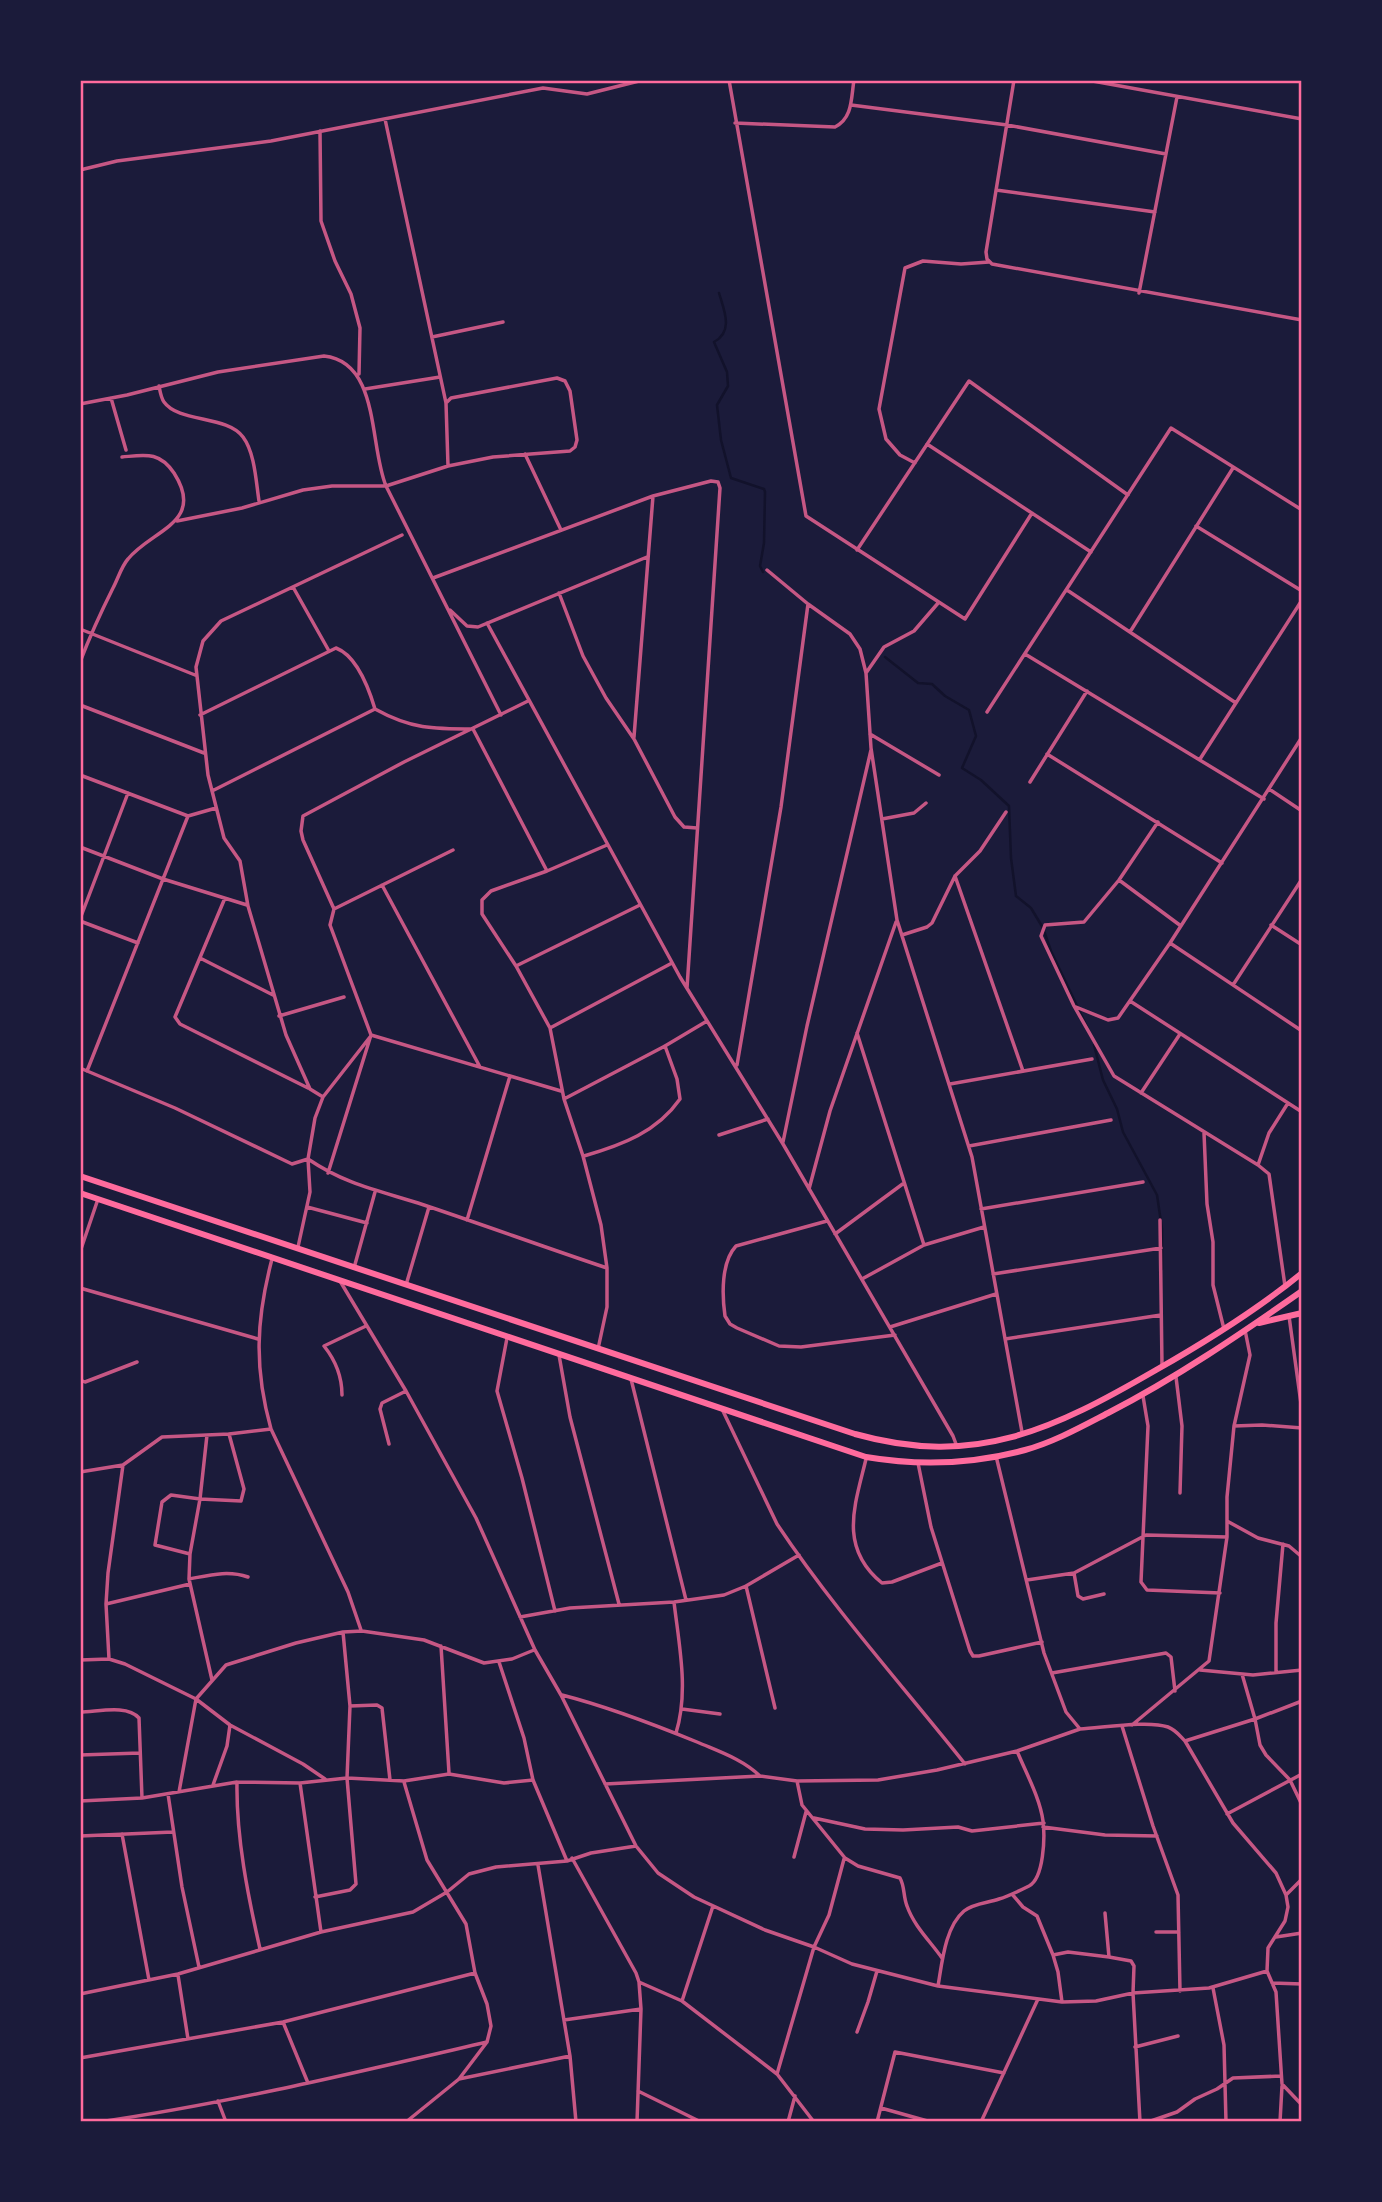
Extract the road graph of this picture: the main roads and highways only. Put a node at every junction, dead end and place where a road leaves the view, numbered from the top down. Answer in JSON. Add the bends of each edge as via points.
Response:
{"nodes":[{"id":1,"x":80,"y":1176,"type":"edge"},
{"id":2,"x":80,"y":1193,"type":"edge"},
{"id":3,"x":1301,"y":1273,"type":"edge"},
{"id":4,"x":379,"y":1275,"type":"junction"},
{"id":5,"x":379,"y":1287,"type":"junction"},
{"id":6,"x":1301,"y":1291,"type":"edge"},
{"id":7,"x":1301,"y":1313,"type":"edge"},
{"id":8,"x":1253,"y":1325,"type":"junction"},
{"id":9,"x":1094,"y":1406,"type":"junction"},
{"id":10,"x":1101,"y":1417,"type":"junction"},
{"id":11,"x":1050,"y":1425,"type":"junction"},
{"id":12,"x":1054,"y":1440,"type":"junction"}],
"edges":[{"from":1,"to":4,"type":"main road"},
{"from":2,"to":5,"type":"main road","via":[[340,1281]]},
{"from":3,"to":9,"type":"main road","via":[[1224,1329]]},
{"from":4,"to":5,"type":"main road","via":[[383,1281]]},
{"from":4,"to":11,"type":"main road","via":[[863,1437],[916,1446],[957,1446],[992,1442]]},
{"from":5,"to":12,"type":"main road","via":[[507,1338],[866,1457],[918,1463],[967,1461]]},
{"from":6,"to":8,"type":"main road"},
{"from":7,"to":8,"type":"main road"},
{"from":8,"to":10,"type":"main road"},
{"from":9,"to":10,"type":"main road","via":[[1091,1414]]},
{"from":9,"to":11,"type":"main road"},
{"from":10,"to":12,"type":"main road"},
{"from":11,"to":12,"type":"main road","via":[[1060,1430]]}]}
